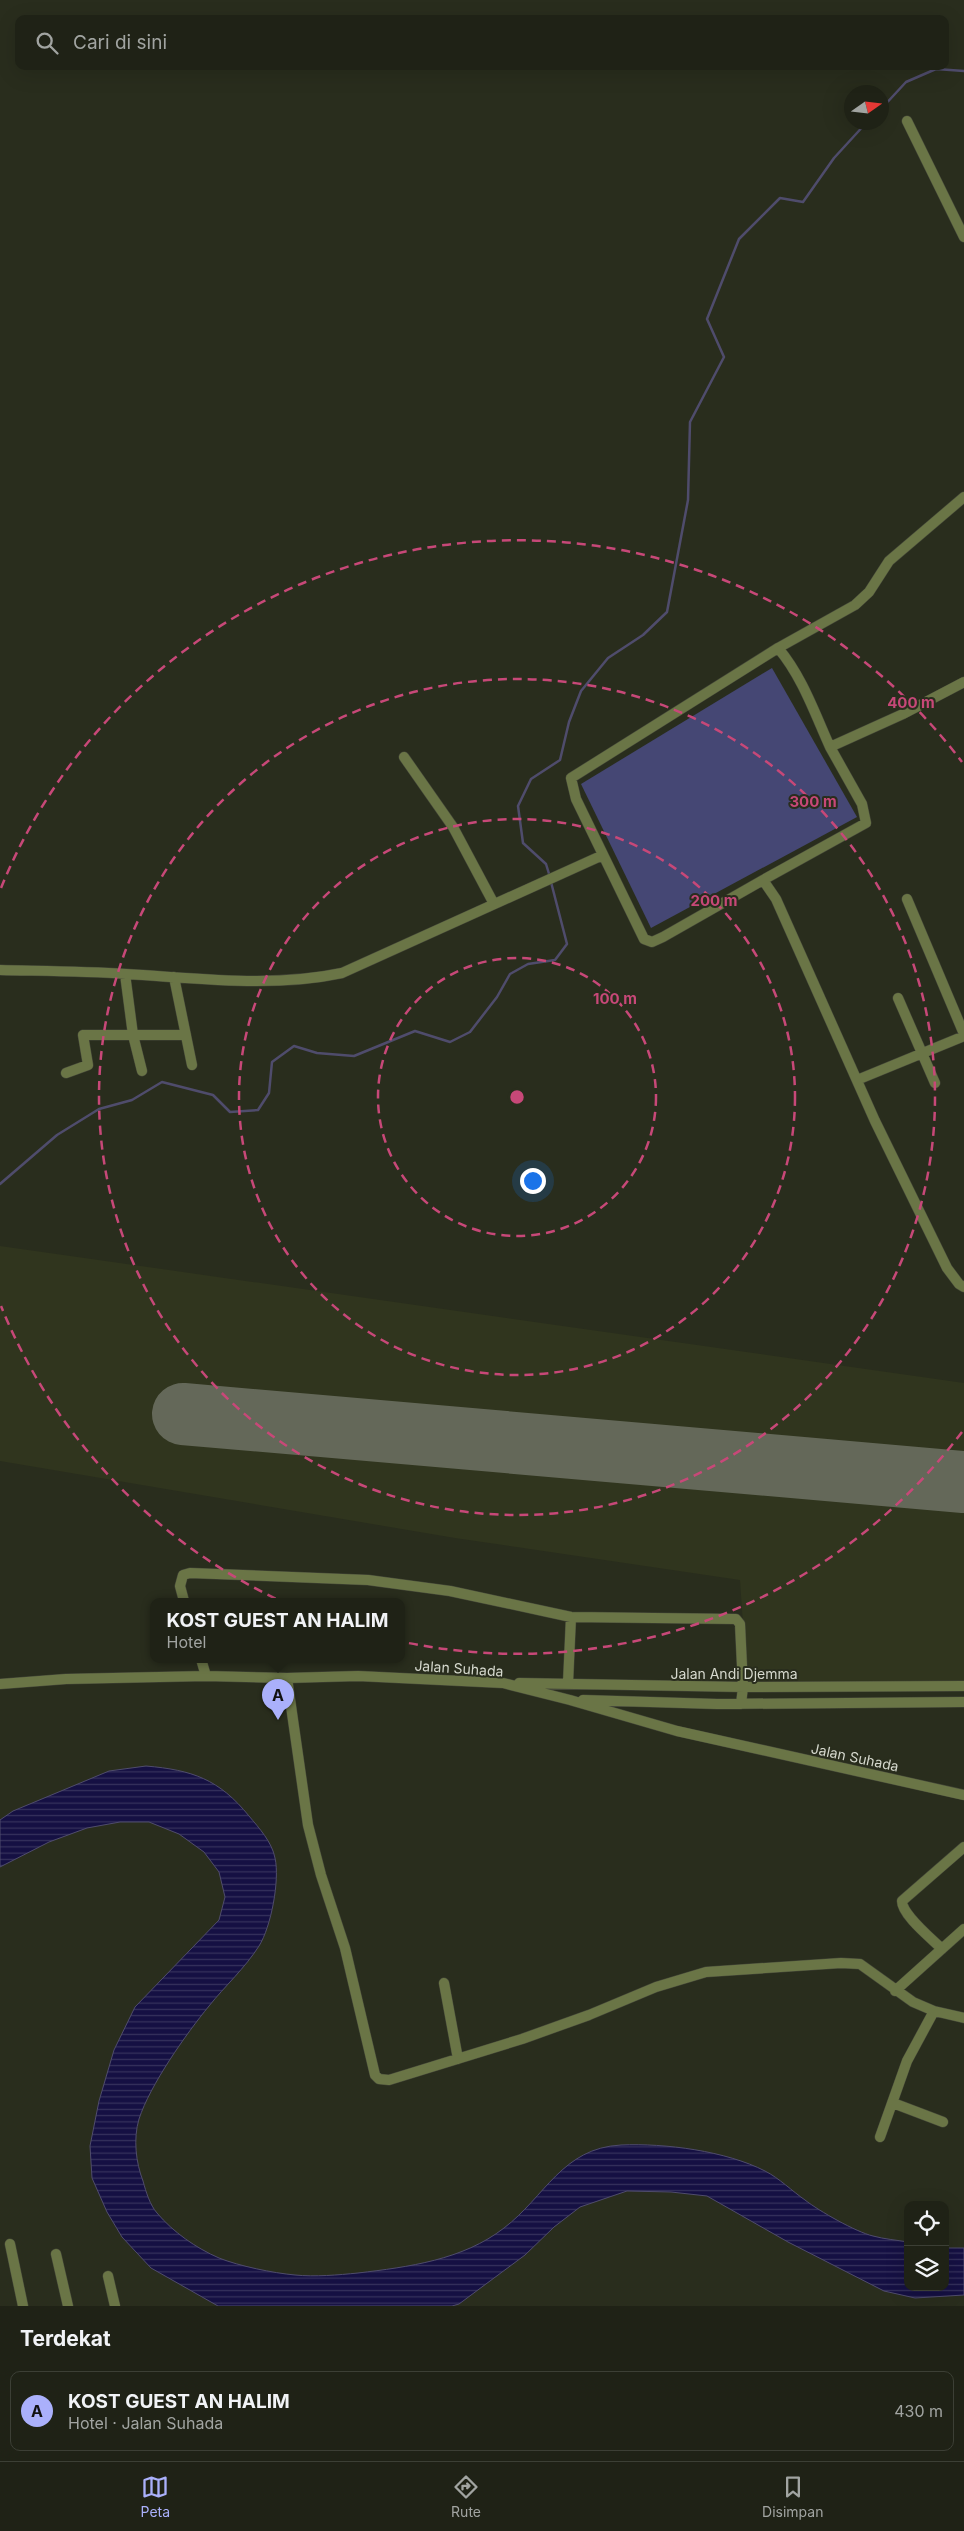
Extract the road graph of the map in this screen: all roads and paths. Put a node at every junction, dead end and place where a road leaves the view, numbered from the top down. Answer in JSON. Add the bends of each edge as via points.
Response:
{"nodes":[{"id":1,"x":906,"y":121,"type":"dead end"},
{"id":2,"x":964,"y":237,"type":"edge"},
{"id":3,"x":964,"y":497,"type":"edge"},
{"id":4,"x":778,"y":648,"type":"junction"},
{"id":5,"x":964,"y":682,"type":"edge"},
{"id":6,"x":830,"y":747,"type":"junction"},
{"id":7,"x":404,"y":757,"type":"dead end"},
{"id":8,"x":603,"y":855,"type":"junction"},
{"id":9,"x":763,"y":880,"type":"junction"},
{"id":10,"x":907,"y":899,"type":"dead end"},
{"id":11,"x":494,"y":904,"type":"junction"},
{"id":12,"x":0,"y":970,"type":"edge"},
{"id":13,"x":125,"y":974,"type":"junction"},
{"id":14,"x":174,"y":977,"type":"junction"},
{"id":15,"x":898,"y":998,"type":"dead end"},
{"id":16,"x":133,"y":1035,"type":"junction"},
{"id":17,"x":186,"y":1035,"type":"junction"},
{"id":18,"x":964,"y":1035,"type":"edge"},
{"id":19,"x":920,"y":1054,"type":"junction"},
{"id":20,"x":192,"y":1065,"type":"dead end"},
{"id":21,"x":142,"y":1071,"type":"dead end"},
{"id":22,"x":66,"y":1074,"type":"dead end"},
{"id":23,"x":857,"y":1080,"type":"junction"},
{"id":24,"x":935,"y":1083,"type":"dead end"},
{"id":25,"x":964,"y":1287,"type":"edge"},
{"id":26,"x":183,"y":1598,"type":"edge"},
{"id":27,"x":570,"y":1617,"type":"junction"},
{"id":28,"x":202,"y":1663,"type":"edge"},
{"id":29,"x":206,"y":1676,"type":"junction"},
{"id":30,"x":286,"y":1678,"type":"junction"},
{"id":31,"x":568,"y":1682,"type":"junction"},
{"id":32,"x":503,"y":1683,"type":"junction"},
{"id":33,"x":0,"y":1684,"type":"edge"},
{"id":34,"x":964,"y":1686,"type":"edge"},
{"id":35,"x":743,"y":1687,"type":"junction"},
{"id":36,"x":874,"y":1687,"type":"junction"},
{"id":37,"x":570,"y":1700,"type":"junction"},
{"id":38,"x":875,"y":1702,"type":"junction"},
{"id":39,"x":964,"y":1702,"type":"edge"},
{"id":40,"x":741,"y":1704,"type":"junction"},
{"id":41,"x":964,"y":1794,"type":"edge"},
{"id":42,"x":964,"y":1847,"type":"edge"},
{"id":43,"x":964,"y":1929,"type":"edge"},
{"id":44,"x":942,"y":1949,"type":"junction"},
{"id":45,"x":444,"y":1983,"type":"dead end"},
{"id":46,"x":895,"y":1991,"type":"junction"},
{"id":47,"x":934,"y":2012,"type":"junction"},
{"id":48,"x":964,"y":2018,"type":"edge"},
{"id":49,"x":458,"y":2060,"type":"junction"},
{"id":50,"x":892,"y":2103,"type":"junction"},
{"id":51,"x":943,"y":2122,"type":"dead end"},
{"id":52,"x":880,"y":2137,"type":"dead end"},
{"id":53,"x":10,"y":2244,"type":"dead end"},
{"id":54,"x":56,"y":2254,"type":"dead end"},
{"id":55,"x":108,"y":2276,"type":"dead end"},
{"id":56,"x":24,"y":2306,"type":"edge"},
{"id":57,"x":68,"y":2306,"type":"edge"},
{"id":58,"x":115,"y":2306,"type":"edge"}],
"edges":[{"from":1,"to":2,"type":"street"},
{"from":3,"to":4,"type":"street","via":[[889,560],[869,592],[855,605]]},
{"from":4,"to":6,"type":"street","via":[[795,672]]},
{"from":4,"to":8,"type":"street","via":[[570,778],[576,799]]},
{"from":5,"to":6,"type":"street"},
{"from":6,"to":9,"type":"street","via":[[862,804],[866,823]]},
{"from":7,"to":11,"type":"street","via":[[453,827]]},
{"from":8,"to":9,"type":"street","via":[[644,940],[652,942]]},
{"from":8,"to":11,"type":"street"},
{"from":9,"to":23,"type":"street","via":[[776,899]]},
{"from":10,"to":18,"type":"street"},
{"from":11,"to":14,"type":"street","via":[[342,973],[308,980]]},
{"from":12,"to":13,"type":"street"},
{"from":13,"to":14,"type":"street"},
{"from":13,"to":16,"type":"street"},
{"from":14,"to":17,"type":"street"},
{"from":15,"to":19,"type":"street"},
{"from":16,"to":17,"type":"street"},
{"from":16,"to":21,"type":"street"},
{"from":16,"to":22,"type":"street","via":[[83,1035],[88,1065]]},
{"from":17,"to":20,"type":"street"},
{"from":18,"to":19,"type":"street"},
{"from":19,"to":23,"type":"street"},
{"from":19,"to":24,"type":"street"},
{"from":23,"to":25,"type":"street","via":[[947,1268]]},
{"from":26,"to":27,"type":"street","via":[[180,1586],[183,1575],[190,1573],[368,1580],[450,1591]]},
{"from":27,"to":31,"type":"street"},
{"from":27,"to":35,"type":"street","via":[[736,1619],[740,1624]]},
{"from":28,"to":29,"type":"street"},
{"from":29,"to":30,"type":"street","name":"Jalan Suhada"},
{"from":29,"to":33,"type":"street","name":"Jalan Suhada"},
{"from":30,"to":32,"type":"street","name":"Jalan Suhada","via":[[358,1676]]},
{"from":30,"to":49,"type":"street","via":[[308,1825],[320,1875],[345,1948],[375,2075],[389,2080]]},
{"from":31,"to":32,"type":"street","name":"Jalan Andi Djemma"},
{"from":31,"to":35,"type":"street","name":"Jalan Andi Djemma"},
{"from":32,"to":37,"type":"street","name":"Jalan Suhada"},
{"from":34,"to":36,"type":"street","name":"Jalan Andi Djemma"},
{"from":35,"to":36,"type":"street","name":"Jalan Andi Djemma"},
{"from":35,"to":40,"type":"street"},
{"from":36,"to":38,"type":"street"},
{"from":37,"to":40,"type":"street"},
{"from":37,"to":41,"type":"street","name":"Jalan Suhada","via":[[677,1731]]},
{"from":38,"to":39,"type":"street"},
{"from":38,"to":40,"type":"street"},
{"from":42,"to":44,"type":"street","via":[[902,1900],[908,1915]]},
{"from":43,"to":44,"type":"street"},
{"from":44,"to":46,"type":"street"},
{"from":45,"to":49,"type":"street"},
{"from":46,"to":47,"type":"street"},
{"from":46,"to":49,"type":"street","via":[[860,1964],[706,1972],[656,1986],[589,2015]]},
{"from":47,"to":48,"type":"street"},
{"from":47,"to":50,"type":"street","via":[[907,2061]]},
{"from":50,"to":51,"type":"street"},
{"from":50,"to":52,"type":"street"},
{"from":53,"to":56,"type":"street"},
{"from":54,"to":57,"type":"street"},
{"from":55,"to":58,"type":"street"}]}
